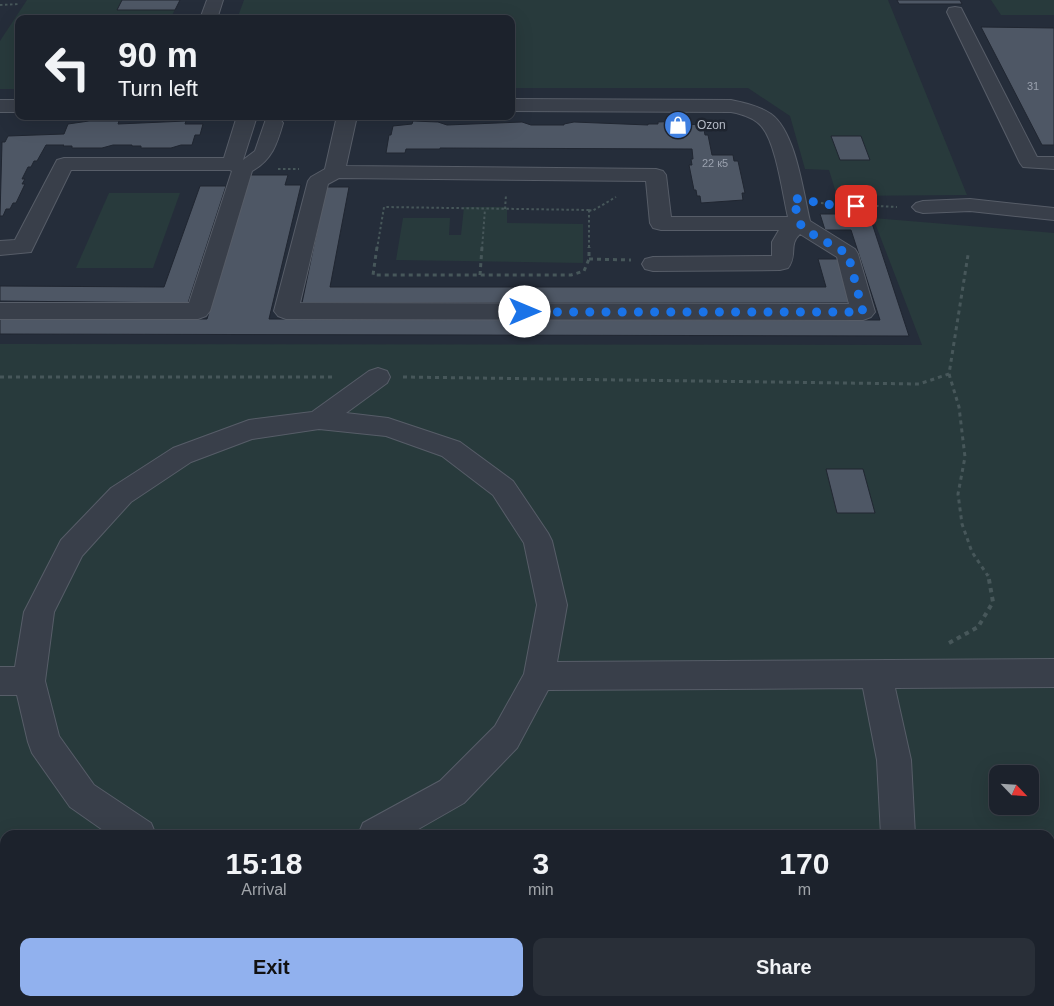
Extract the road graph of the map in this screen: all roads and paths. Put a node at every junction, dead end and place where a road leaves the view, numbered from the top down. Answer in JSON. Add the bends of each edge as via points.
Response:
{"nodes":[{"id":1,"x":20,"y":4,"type":"dead end"},
{"id":2,"x":0,"y":5,"type":"edge"},
{"id":3,"x":955,"y":12,"type":"dead end"},
{"id":4,"x":515,"y":105,"type":"edge"},
{"id":5,"x":0,"y":106,"type":"edge"},
{"id":6,"x":15,"y":106,"type":"edge"},
{"id":7,"x":247,"y":120,"type":"edge"},
{"id":8,"x":346,"y":120,"type":"edge"},
{"id":9,"x":273,"y":123,"type":"dead end"},
{"id":10,"x":1054,"y":163,"type":"edge"},
{"id":11,"x":237,"y":166,"type":"junction"},
{"id":12,"x":334,"y":172,"type":"junction"},
{"id":13,"x":793,"y":198,"type":"junction"},
{"id":14,"x":923,"y":207,"type":"joint"},
{"id":15,"x":485,"y":209,"type":"junction"},
{"id":16,"x":1054,"y":214,"type":"edge"},
{"id":17,"x":800,"y":224,"type":"junction"},
{"id":18,"x":0,"y":248,"type":"edge"},
{"id":19,"x":968,"y":255,"type":"dead end"},
{"id":20,"x":589,"y":260,"type":"junction"},
{"id":21,"x":653,"y":264,"type":"joint"},
{"id":22,"x":480,"y":275,"type":"junction"},
{"id":23,"x":0,"y":310,"type":"edge"},
{"id":24,"x":949,"y":374,"type":"junction"},
{"id":25,"x":0,"y":377,"type":"edge"},
{"id":26,"x":378,"y":377,"type":"junction"},
{"id":27,"x":319,"y":420,"type":"junction"},
{"id":28,"x":948,"y":644,"type":"dead end"},
{"id":29,"x":1054,"y":673,"type":"edge"},
{"id":30,"x":876,"y":674,"type":"junction"},
{"id":31,"x":539,"y":676,"type":"junction"},
{"id":32,"x":15,"y":681,"type":"edge"},
{"id":33,"x":131,"y":830,"type":"edge"},
{"id":34,"x":384,"y":830,"type":"edge"},
{"id":35,"x":898,"y":830,"type":"edge"}],
"edges":[{"from":1,"to":2,"type":"path"},
{"from":3,"to":10,"type":"lane","via":[[1030,163]]},
{"from":4,"to":13,"type":"lane","via":[[731,106],[744,109],[772,126],[779,141]]},
{"from":5,"to":6,"type":"lane"},
{"from":7,"to":11,"type":"lane"},
{"from":8,"to":12,"type":"lane"},
{"from":9,"to":11,"type":"lane","via":[[266,150],[258,160]]},
{"from":11,"to":12,"type":"path"},
{"from":11,"to":18,"type":"lane","via":[[64,164],[23,248]]},
{"from":11,"to":23,"type":"lane","via":[[198,311]]},
{"from":12,"to":17,"type":"lane","via":[[656,175],[661,223]]},
{"from":12,"to":17,"type":"lane","via":[[318,181],[286,311],[863,312],[848,254]]},
{"from":13,"to":14,"type":"path","via":[[832,205]]},
{"from":13,"to":17,"type":"lane"},
{"from":14,"to":16,"type":"lane","via":[[970,205]]},
{"from":15,"to":20,"type":"path","via":[[588,210]]},
{"from":15,"to":22,"type":"path"},
{"from":15,"to":22,"type":"path","via":[[384,207],[374,275]]},
{"from":17,"to":21,"type":"lane","via":[[787,233],[781,245],[783,259],[780,263]]},
{"from":19,"to":24,"type":"path"},
{"from":20,"to":21,"type":"path","via":[[635,260]]},
{"from":20,"to":22,"type":"path","via":[[584,271],[571,275]]},
{"from":24,"to":26,"type":"path","via":[[918,384]]},
{"from":24,"to":28,"type":"path","via":[[959,407],[965,457],[958,494],[962,524],[972,552],[988,575],[992,602],[978,627]]},
{"from":25,"to":26,"type":"path"},
{"from":26,"to":27,"type":"lane"},
{"from":27,"to":31,"type":"lane","via":[[388,427],[451,450],[503,488],[538,541],[552,605]]},
{"from":27,"to":32,"type":"lane","via":[[249,430],[182,455],[121,495],[71,548],[39,612]]},
{"from":29,"to":30,"type":"lane"},
{"from":30,"to":31,"type":"lane"},
{"from":30,"to":35,"type":"lane","via":[[894,760]]},
{"from":31,"to":34,"type":"lane","via":[[506,737],[452,792]]},
{"from":32,"to":33,"type":"lane","via":[[44,742],[82,796]]}]}
